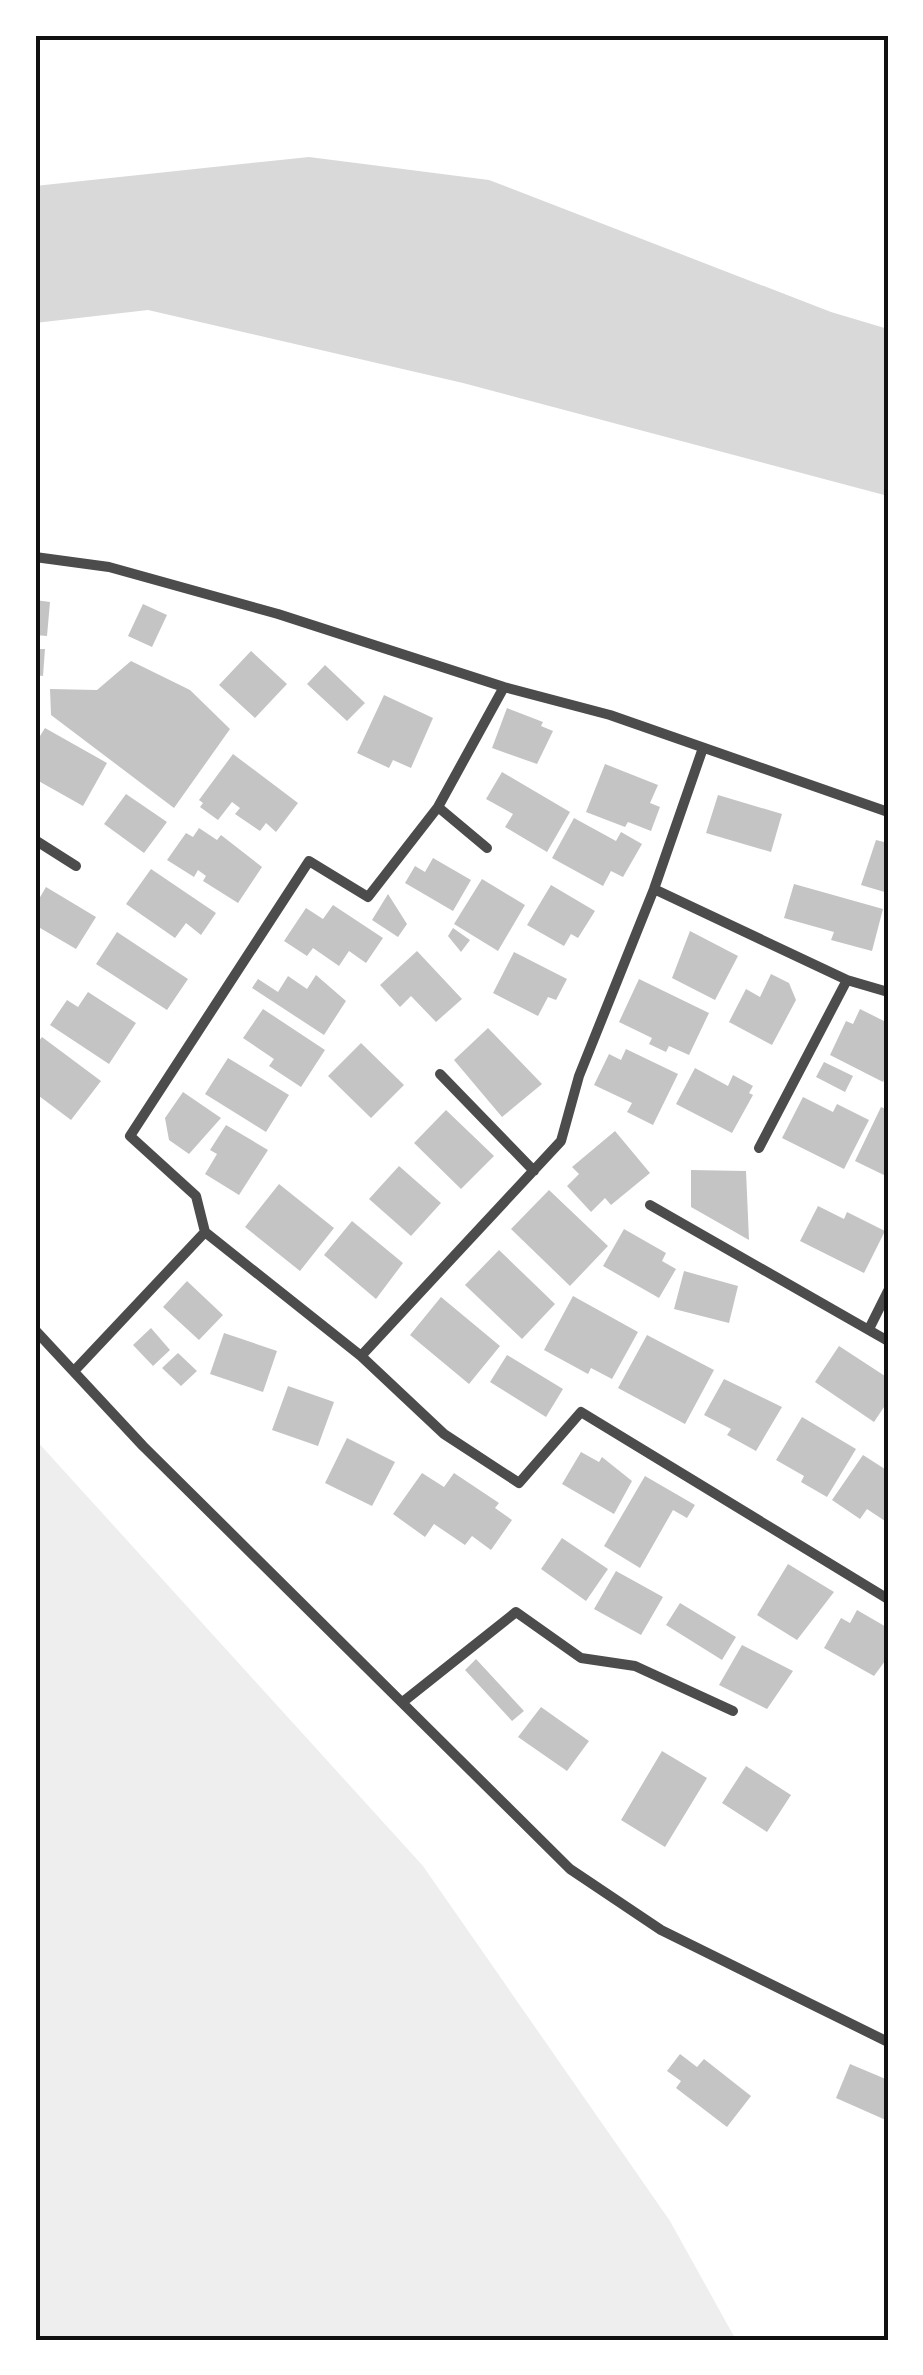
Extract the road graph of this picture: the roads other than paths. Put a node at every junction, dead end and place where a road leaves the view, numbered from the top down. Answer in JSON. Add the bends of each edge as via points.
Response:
{"nodes":[{"id":1,"x":35,"y":557,"type":"edge"},
{"id":2,"x":504,"y":687,"type":"junction"},
{"id":3,"x":704,"y":748,"type":"junction"},
{"id":4,"x":438,"y":807,"type":"junction"},
{"id":5,"x":888,"y":812,"type":"edge"},
{"id":6,"x":35,"y":840,"type":"edge"},
{"id":7,"x":487,"y":848,"type":"dead end"},
{"id":8,"x":76,"y":866,"type":"dead end"},
{"id":9,"x":654,"y":889,"type":"junction"},
{"id":10,"x":848,"y":980,"type":"junction"},
{"id":11,"x":888,"y":992,"type":"edge"},
{"id":12,"x":440,"y":1074,"type":"dead end"},
{"id":13,"x":758,"y":1148,"type":"dead end"},
{"id":14,"x":534,"y":1171,"type":"junction"},
{"id":15,"x":650,"y":1205,"type":"dead end"},
{"id":16,"x":205,"y":1232,"type":"junction"},
{"id":17,"x":888,"y":1291,"type":"edge"},
{"id":18,"x":869,"y":1329,"type":"junction"},
{"id":19,"x":35,"y":1330,"type":"edge"},
{"id":20,"x":888,"y":1341,"type":"edge"},
{"id":21,"x":361,"y":1356,"type":"junction"},
{"id":22,"x":76,"y":1370,"type":"junction"},
{"id":23,"x":888,"y":1600,"type":"edge"},
{"id":24,"x":404,"y":1701,"type":"junction"},
{"id":25,"x":733,"y":1710,"type":"dead end"},
{"id":26,"x":888,"y":2042,"type":"edge"}],
"edges":[{"from":1,"to":2,"type":"street","via":[[109,567]]},
{"from":2,"to":3,"type":"street"},
{"from":2,"to":4,"type":"street"},
{"from":3,"to":5,"type":"street"},
{"from":3,"to":9,"type":"street"},
{"from":4,"to":7,"type":"street"},
{"from":4,"to":16,"type":"street","via":[[368,897],[310,861],[130,1136],[196,1196]]},
{"from":6,"to":8,"type":"street"},
{"from":9,"to":10,"type":"street"},
{"from":9,"to":14,"type":"street","via":[[579,1076],[562,1141]]},
{"from":10,"to":11,"type":"street"},
{"from":10,"to":13,"type":"street"},
{"from":12,"to":14,"type":"street"},
{"from":14,"to":21,"type":"street"},
{"from":15,"to":18,"type":"street"},
{"from":16,"to":21,"type":"street"},
{"from":16,"to":22,"type":"street"},
{"from":17,"to":18,"type":"street"},
{"from":18,"to":20,"type":"street"},
{"from":19,"to":22,"type":"street"},
{"from":21,"to":23,"type":"street","via":[[444,1434],[519,1483],[580,1412]]},
{"from":22,"to":24,"type":"street","via":[[143,1446]]},
{"from":24,"to":25,"type":"street","via":[[516,1612],[581,1658],[635,1666]]},
{"from":24,"to":26,"type":"street","via":[[570,1869],[662,1930]]}]}
